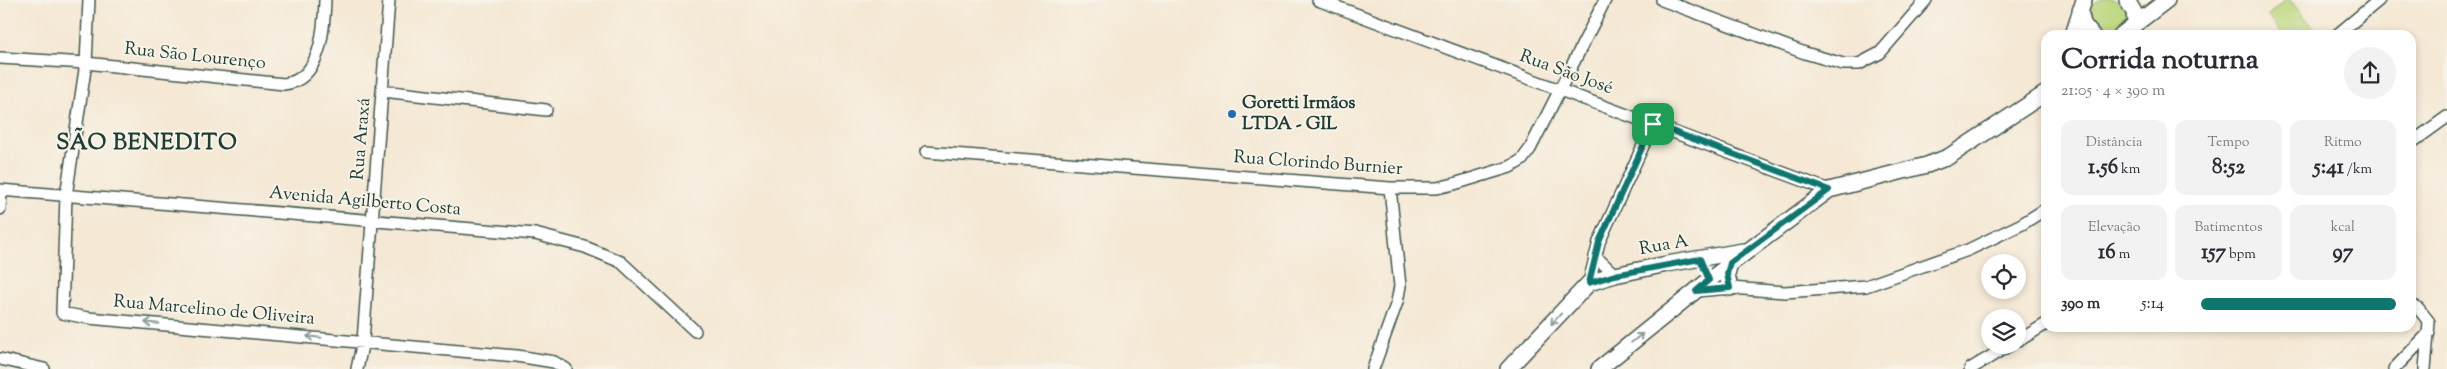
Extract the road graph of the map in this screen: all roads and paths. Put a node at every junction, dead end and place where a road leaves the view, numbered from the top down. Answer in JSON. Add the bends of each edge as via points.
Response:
{"nodes":[{"id":1,"x":88,"y":0,"type":"edge"},
{"id":2,"x":325,"y":0,"type":"edge"},
{"id":3,"x":389,"y":0,"type":"edge"},
{"id":4,"x":1318,"y":0,"type":"edge"},
{"id":5,"x":1605,"y":0,"type":"edge"},
{"id":6,"x":1662,"y":0,"type":"edge"},
{"id":7,"x":1926,"y":0,"type":"edge"},
{"id":8,"x":2128,"y":0,"type":"edge"},
{"id":9,"x":2167,"y":0,"type":"edge"},
{"id":10,"x":2379,"y":0,"type":"edge"},
{"id":11,"x":2082,"y":4,"type":"edge"},
{"id":12,"x":2138,"y":29,"type":"edge"},
{"id":13,"x":2074,"y":30,"type":"edge"},
{"id":14,"x":2088,"y":30,"type":"edge"},
{"id":15,"x":2343,"y":30,"type":"edge"},
{"id":16,"x":0,"y":58,"type":"edge"},
{"id":17,"x":86,"y":63,"type":"junction"},
{"id":18,"x":1560,"y":90,"type":"junction"},
{"id":19,"x":384,"y":92,"type":"junction"},
{"id":20,"x":2041,"y":96,"type":"edge"},
{"id":21,"x":546,"y":110,"type":"dead end"},
{"id":22,"x":2447,"y":117,"type":"edge"},
{"id":23,"x":1653,"y":124,"type":"junction"},
{"id":24,"x":2416,"y":139,"type":"edge"},
{"id":25,"x":926,"y":152,"type":"dead end"},
{"id":26,"x":1390,"y":188,"type":"junction"},
{"id":27,"x":0,"y":190,"type":"edge"},
{"id":28,"x":1829,"y":190,"type":"junction"},
{"id":29,"x":66,"y":196,"type":"junction"},
{"id":30,"x":0,"y":209,"type":"edge"},
{"id":31,"x":2041,"y":212,"type":"edge"},
{"id":32,"x":372,"y":219,"type":"junction"},
{"id":33,"x":1747,"y":251,"type":"junction"},
{"id":34,"x":1595,"y":256,"type":"junction"},
{"id":35,"x":1700,"y":259,"type":"junction"},
{"id":36,"x":1730,"y":263,"type":"junction"},
{"id":37,"x":1615,"y":275,"type":"junction"},
{"id":38,"x":1709,"y":280,"type":"junction"},
{"id":39,"x":1589,"y":283,"type":"junction"},
{"id":40,"x":1730,"y":288,"type":"junction"},
{"id":41,"x":1696,"y":291,"type":"junction"},
{"id":42,"x":2416,"y":309,"type":"edge"},
{"id":43,"x":2041,"y":327,"type":"edge"},
{"id":44,"x":695,"y":331,"type":"dead end"},
{"id":45,"x":2429,"y":334,"type":"junction"},
{"id":46,"x":2026,"y":336,"type":"edge"},
{"id":47,"x":363,"y":341,"type":"junction"},
{"id":48,"x":1995,"y":354,"type":"edge"},
{"id":49,"x":0,"y":359,"type":"edge"},
{"id":50,"x":1371,"y":367,"type":"edge"},
{"id":51,"x":44,"y":369,"type":"edge"},
{"id":52,"x":357,"y":369,"type":"edge"},
{"id":53,"x":566,"y":369,"type":"edge"},
{"id":54,"x":1508,"y":369,"type":"edge"},
{"id":55,"x":1600,"y":369,"type":"edge"},
{"id":56,"x":1970,"y":369,"type":"edge"},
{"id":57,"x":2394,"y":369,"type":"edge"},
{"id":58,"x":2425,"y":369,"type":"edge"}],
"edges":[{"from":1,"to":17,"type":"street"},
{"from":2,"to":17,"type":"street","name":"Rua São Lourenço","via":[[318,48],[311,68],[305,77],[294,83]]},
{"from":3,"to":19,"type":"street","name":"Rua Araxá"},
{"from":4,"to":18,"type":"street","name":"Rua São José"},
{"from":5,"to":18,"type":"street","name":"Rua Clorindo Burnier"},
{"from":6,"to":7,"type":"street","via":[[1843,64],[1858,64],[1880,53]]},
{"from":8,"to":12,"type":"main road"},
{"from":9,"to":12,"type":"main road"},
{"from":10,"to":15,"type":"street"},
{"from":11,"to":13,"type":"main road"},
{"from":11,"to":14,"type":"main road","via":[[2083,24]]},
{"from":16,"to":17,"type":"street","name":"Rua São Lourenço"},
{"from":17,"to":29,"type":"street"},
{"from":18,"to":23,"type":"street","name":"Rua São José"},
{"from":18,"to":26,"type":"street","name":"Rua Clorindo Burnier","via":[[1530,149],[1522,160],[1510,167],[1445,186]]},
{"from":19,"to":21,"type":"street"},
{"from":19,"to":32,"type":"street","name":"Rua Araxá"},
{"from":20,"to":28,"type":"main road","via":[[1948,157]]},
{"from":22,"to":24,"type":"street"},
{"from":23,"to":28,"type":"street","name":"Rua São José"},
{"from":23,"to":34,"type":"street"},
{"from":25,"to":26,"type":"street","name":"Rua Clorindo Burnier"},
{"from":26,"to":50,"type":"street","via":[[1400,286],[1397,302]]},
{"from":27,"to":29,"type":"street","name":"Avenida Agilberto Costa"},
{"from":27,"to":30,"type":"street"},
{"from":28,"to":33,"type":"main road"},
{"from":29,"to":32,"type":"street","name":"Avenida Agilberto Costa"},
{"from":47,"to":29,"type":"street","name":"Rua Marcelino de Oliveira","one_way":true,"via":[[62,314]]},
{"from":31,"to":40,"type":"street","via":[[1968,250],[1866,286],[1785,292]]},
{"from":32,"to":44,"type":"street","name":"Avenida Agilberto Costa","via":[[536,234],[585,247],[621,262]]},
{"from":32,"to":47,"type":"street","name":"Rua Araxá"},
{"from":33,"to":35,"type":"main road","name":"Rua A"},
{"from":33,"to":36,"type":"main road"},
{"from":34,"to":37,"type":"street"},
{"from":34,"to":39,"type":"street"},
{"from":35,"to":37,"type":"main road","name":"Rua A"},
{"from":35,"to":38,"type":"main road"},
{"from":36,"to":38,"type":"main road"},
{"from":36,"to":40,"type":"main road","via":[[1727,274]]},
{"from":37,"to":39,"type":"main road","name":"Rua A"},
{"from":38,"to":40,"type":"street"},
{"from":38,"to":41,"type":"main road"},
{"from":39,"to":54,"type":"main road","one_way":true},
{"from":40,"to":41,"type":"street"},
{"from":55,"to":41,"type":"main road","one_way":true},
{"from":42,"to":45,"type":"street","via":[[2426,316]]},
{"from":43,"to":46,"type":"street"},
{"from":45,"to":57,"type":"street"},
{"from":45,"to":58,"type":"street"},
{"from":47,"to":52,"type":"street","name":"Rua Araxá"},
{"from":47,"to":53,"type":"street","name":"Rua Marcelino de Oliveira","via":[[539,359]]},
{"from":48,"to":56,"type":"street"},
{"from":49,"to":51,"type":"street"}]}
